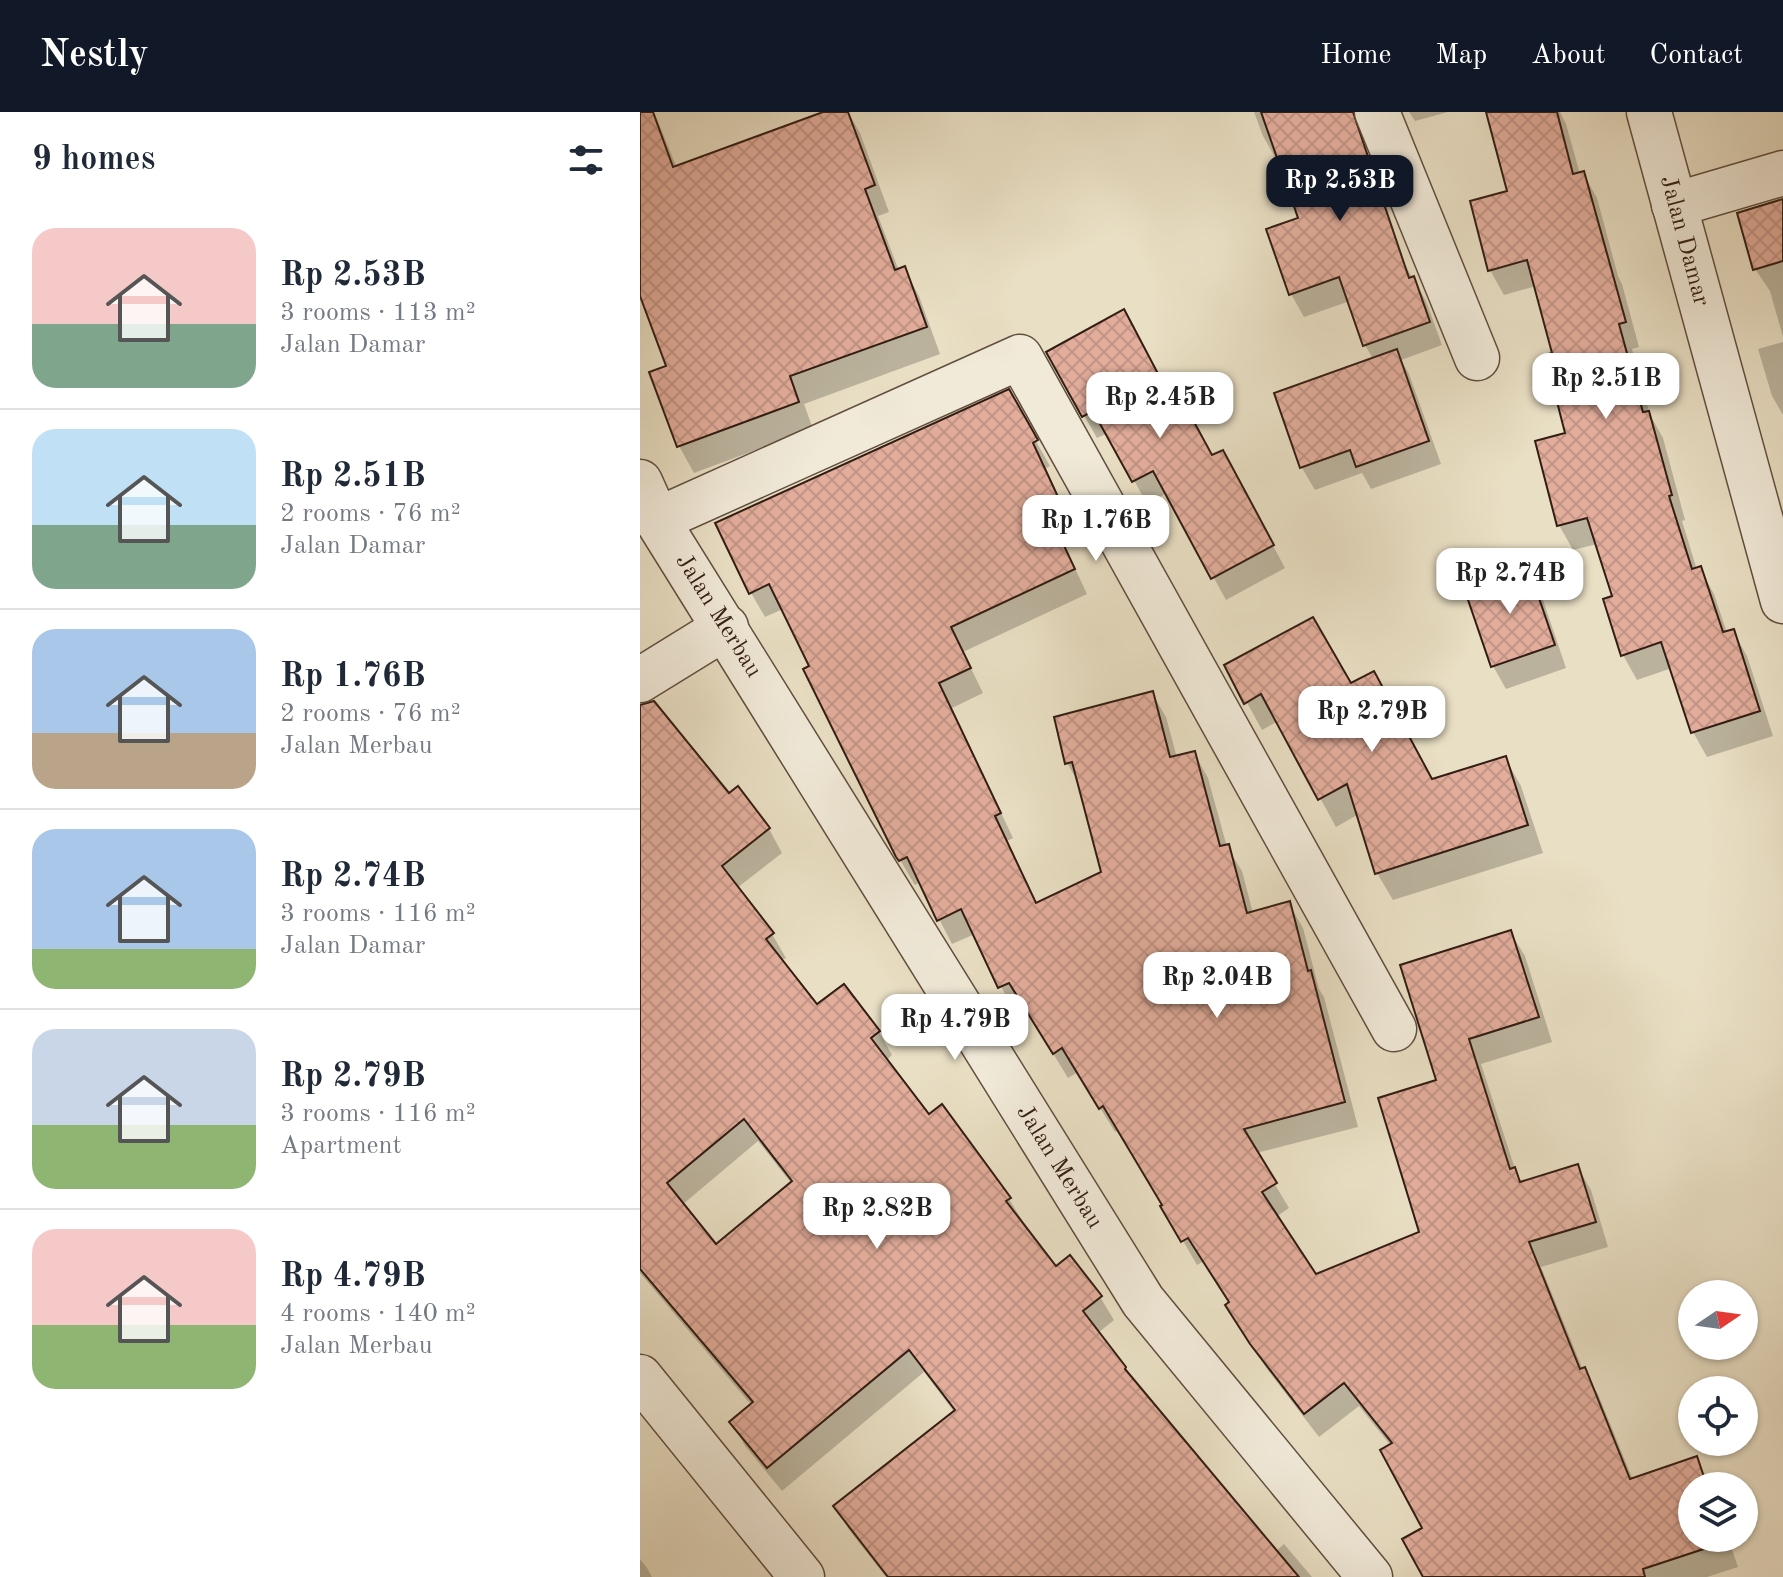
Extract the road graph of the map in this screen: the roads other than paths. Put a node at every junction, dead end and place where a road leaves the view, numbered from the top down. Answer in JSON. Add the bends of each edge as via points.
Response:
{"nodes":[{"id":1,"x":1377,"y":112,"type":"edge"},
{"id":2,"x":1649,"y":112,"type":"edge"},
{"id":3,"x":1783,"y":173,"type":"edge"},
{"id":4,"x":1674,"y":205,"type":"junction"},
{"id":5,"x":1477,"y":358,"type":"dead end"},
{"id":6,"x":648,"y":501,"type":"edge"},
{"id":7,"x":1783,"y":601,"type":"edge"},
{"id":8,"x":726,"y":627,"type":"junction"},
{"id":9,"x":640,"y":680,"type":"edge"},
{"id":10,"x":1394,"y":1029,"type":"dead end"},
{"id":11,"x":640,"y":1377,"type":"edge"},
{"id":12,"x":802,"y":1577,"type":"edge"},
{"id":13,"x":1370,"y":1577,"type":"edge"}],
"edges":[{"from":1,"to":5,"type":"street"},
{"from":2,"to":4,"type":"street","name":"Jalan Damar"},
{"from":3,"to":4,"type":"street"},
{"from":4,"to":7,"type":"street","name":"Jalan Damar"},
{"from":6,"to":8,"type":"street","name":"Jalan Merbau"},
{"from":6,"to":10,"type":"street","via":[[1020,357]]},
{"from":8,"to":9,"type":"street"},
{"from":8,"to":13,"type":"street","name":"Jalan Merbau","via":[[1143,1301]]},
{"from":11,"to":12,"type":"street"}]}
